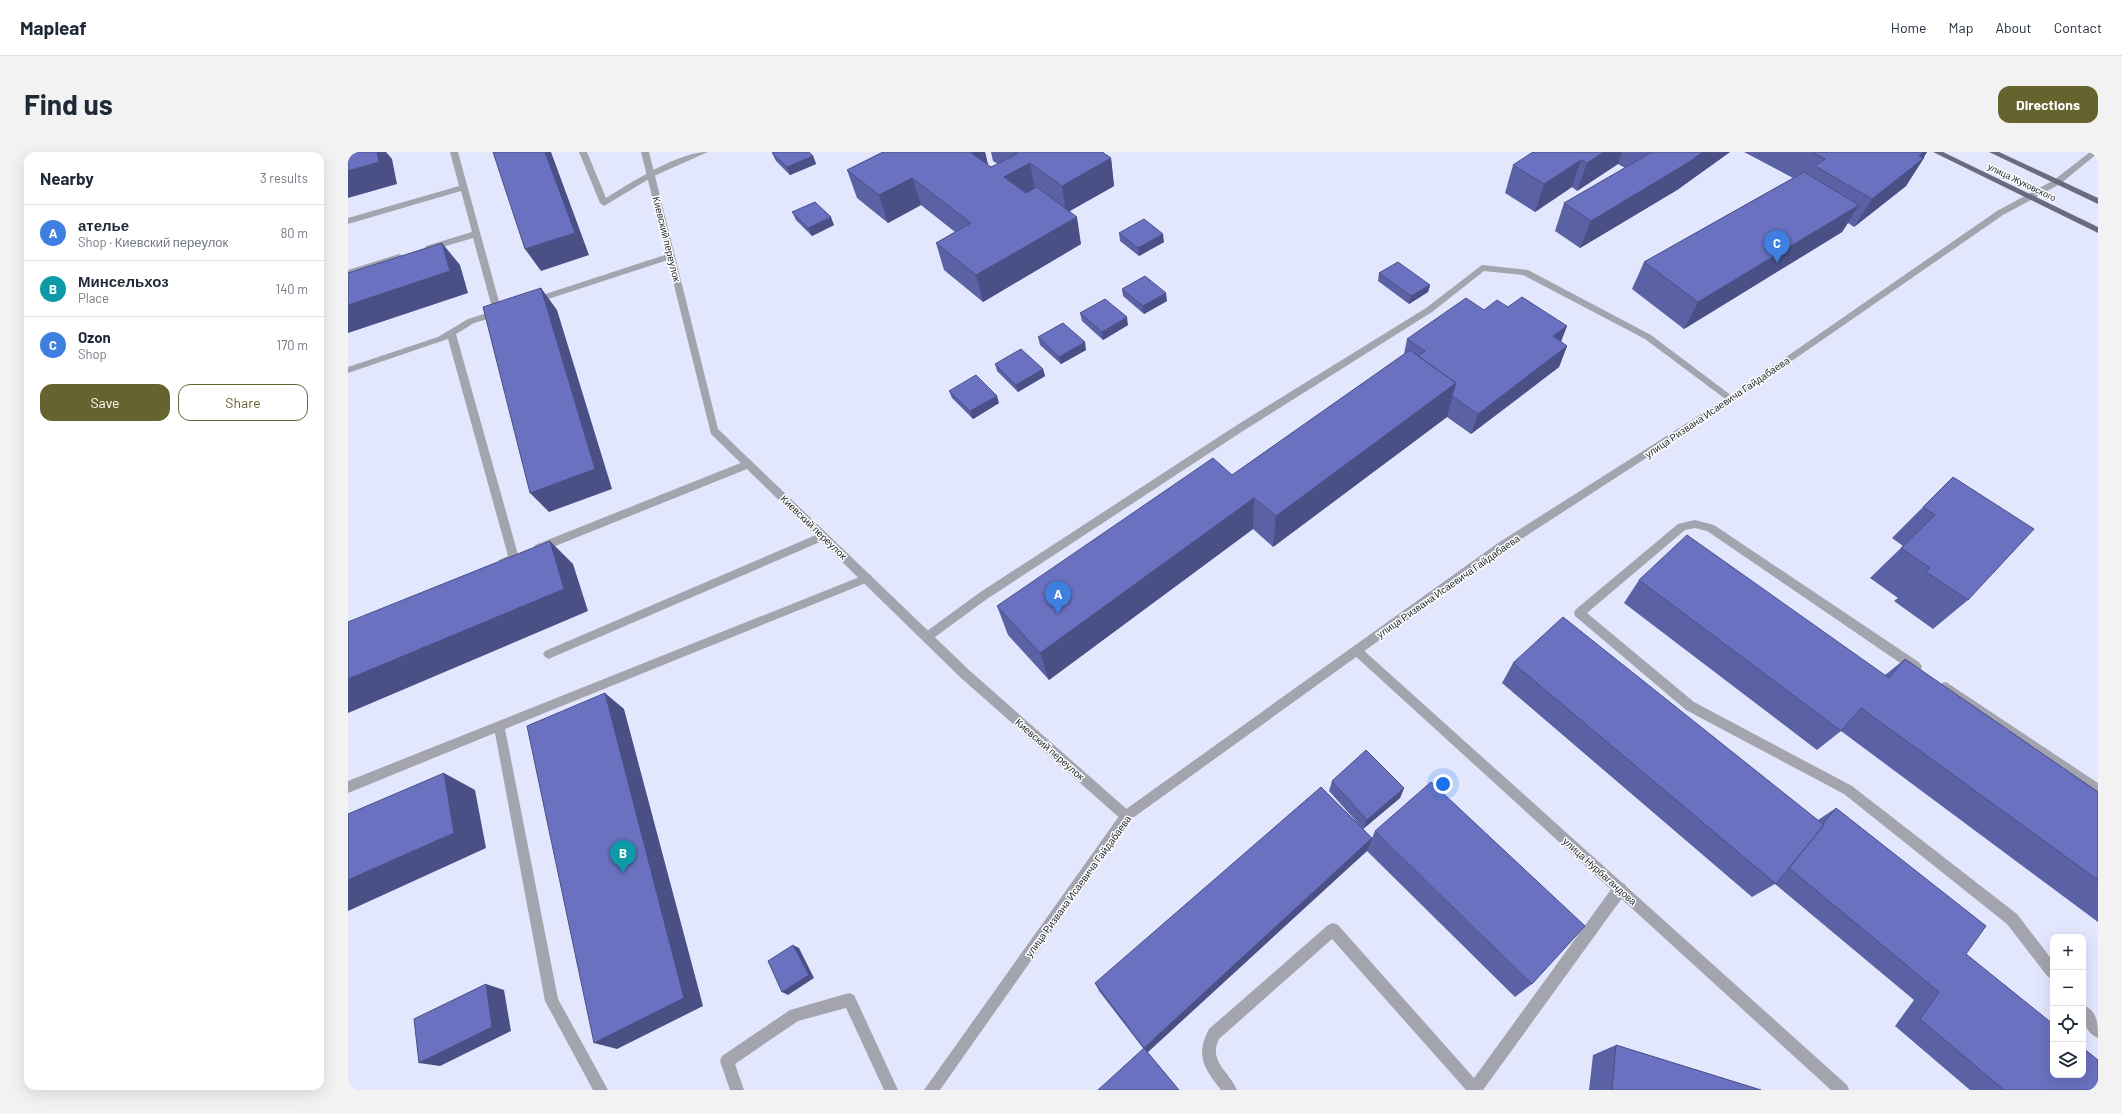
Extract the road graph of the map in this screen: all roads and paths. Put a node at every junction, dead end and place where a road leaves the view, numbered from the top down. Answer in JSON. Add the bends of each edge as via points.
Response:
{"nodes":[{"id":1,"x":454,"y":152,"type":"edge"},
{"id":2,"x":582,"y":152,"type":"edge"},
{"id":3,"x":645,"y":152,"type":"edge"},
{"id":4,"x":704,"y":152,"type":"edge"},
{"id":5,"x":1937,"y":152,"type":"edge"},
{"id":6,"x":1993,"y":152,"type":"edge"},
{"id":7,"x":2095,"y":152,"type":"edge"},
{"id":8,"x":652,"y":174,"type":"junction"},
{"id":9,"x":2057,"y":182,"type":"junction"},
{"id":10,"x":464,"y":187,"type":"junction"},
{"id":11,"x":2028,"y":196,"type":"junction"},
{"id":12,"x":2098,"y":201,"type":"edge"},
{"id":13,"x":348,"y":221,"type":"edge"},
{"id":14,"x":2098,"y":230,"type":"edge"},
{"id":15,"x":476,"y":234,"type":"junction"},
{"id":16,"x":423,"y":250,"type":"edge"},
{"id":17,"x":408,"y":254,"type":"edge"},
{"id":18,"x":671,"y":256,"type":"junction"},
{"id":19,"x":348,"y":273,"type":"edge"},
{"id":20,"x":520,"y":305,"type":"edge"},
{"id":21,"x":451,"y":333,"type":"junction"},
{"id":22,"x":348,"y":370,"type":"edge"},
{"id":23,"x":1731,"y":399,"type":"junction"},
{"id":24,"x":748,"y":464,"type":"junction"},
{"id":25,"x":823,"y":536,"type":"junction"},
{"id":26,"x":522,"y":555,"type":"junction"},
{"id":27,"x":492,"y":568,"type":"edge"},
{"id":28,"x":866,"y":578,"type":"junction"},
{"id":29,"x":927,"y":637,"type":"junction"},
{"id":30,"x":1357,"y":651,"type":"junction"},
{"id":31,"x":549,"y":654,"type":"dead end"},
{"id":32,"x":499,"y":726,"type":"junction"},
{"id":33,"x":348,"y":787,"type":"edge"},
{"id":34,"x":2098,"y":790,"type":"edge"},
{"id":35,"x":1126,"y":816,"type":"junction"},
{"id":36,"x":1620,"y":889,"type":"junction"},
{"id":37,"x":2051,"y":970,"type":"edge"},
{"id":38,"x":2086,"y":1016,"type":"edge"},
{"id":39,"x":2098,"y":1031,"type":"edge"},
{"id":40,"x":601,"y":1090,"type":"edge"},
{"id":41,"x":737,"y":1090,"type":"edge"},
{"id":42,"x":891,"y":1090,"type":"edge"},
{"id":43,"x":930,"y":1090,"type":"edge"},
{"id":44,"x":1230,"y":1090,"type":"edge"},
{"id":45,"x":1475,"y":1090,"type":"edge"},
{"id":46,"x":1842,"y":1090,"type":"edge"}],
"edges":[{"from":1,"to":10,"type":"street"},
{"from":2,"to":8,"type":"street","via":[[604,203]]},
{"from":3,"to":8,"type":"street","name":"Киевский переулок"},
{"from":4,"to":8,"type":"street"},
{"from":5,"to":11,"type":"main road","name":"улица Жуковского"},
{"from":6,"to":9,"type":"main road"},
{"from":7,"to":9,"type":"street","name":"улица Ризвана Исаевича Гайдабаева"},
{"from":8,"to":18,"type":"street","name":"Киевский переулок"},
{"from":9,"to":11,"type":"street","name":"улица Ризвана Исаевича Гайдабаева"},
{"from":9,"to":12,"type":"main road"},
{"from":10,"to":13,"type":"street"},
{"from":10,"to":15,"type":"street"},
{"from":11,"to":14,"type":"main road","name":"улица Жуковского"},
{"from":11,"to":23,"type":"street","name":"улица Ризвана Исаевича Гайдабаева"},
{"from":15,"to":16,"type":"street"},
{"from":15,"to":21,"type":"street","via":[[502,311],[471,322]]},
{"from":17,"to":19,"type":"street"},
{"from":18,"to":20,"type":"street"},
{"from":18,"to":24,"type":"street","name":"Киевский переулок","via":[[714,431]]},
{"from":21,"to":22,"type":"street","via":[[441,339]]},
{"from":21,"to":26,"type":"street"},
{"from":23,"to":29,"type":"street","via":[[1648,337],[1525,272],[1482,268],[1429,310],[1240,428],[983,596]]},
{"from":23,"to":30,"type":"street","name":"улица Ризвана Исаевича Гайдабаева","via":[[1502,546]]},
{"from":24,"to":25,"type":"street","name":"Киевский переулок"},
{"from":24,"to":26,"type":"street"},
{"from":25,"to":28,"type":"street","name":"Киевский переулок"},
{"from":25,"to":31,"type":"street"},
{"from":26,"to":27,"type":"street"},
{"from":28,"to":29,"type":"street","name":"Киевский переулок"},
{"from":28,"to":32,"type":"street"},
{"from":29,"to":35,"type":"street","name":"Киевский переулок","via":[[965,674]]},
{"from":30,"to":35,"type":"street","name":"улица Ризвана Исаевича Гайдабаева"},
{"from":30,"to":36,"type":"street","name":"улица Нурбагандова"},
{"from":32,"to":33,"type":"street"},
{"from":32,"to":40,"type":"street","via":[[552,1001]]},
{"from":34,"to":37,"type":"street","via":[[1710,528],[1695,524],[1682,527],[1579,613],[1690,706],[1848,790],[2012,919]]},
{"from":35,"to":43,"type":"street","name":"улица Ризвана Исаевича Гайдабаева"},
{"from":36,"to":45,"type":"street"},
{"from":36,"to":46,"type":"street","name":"улица Нурбагандова"},
{"from":38,"to":39,"type":"street"},
{"from":41,"to":42,"type":"street","via":[[727,1061],[795,1015],[849,1000]]},
{"from":44,"to":45,"type":"street","via":[[1211,1064],[1207,1054],[1208,1043],[1214,1034],[1333,930]]}]}
